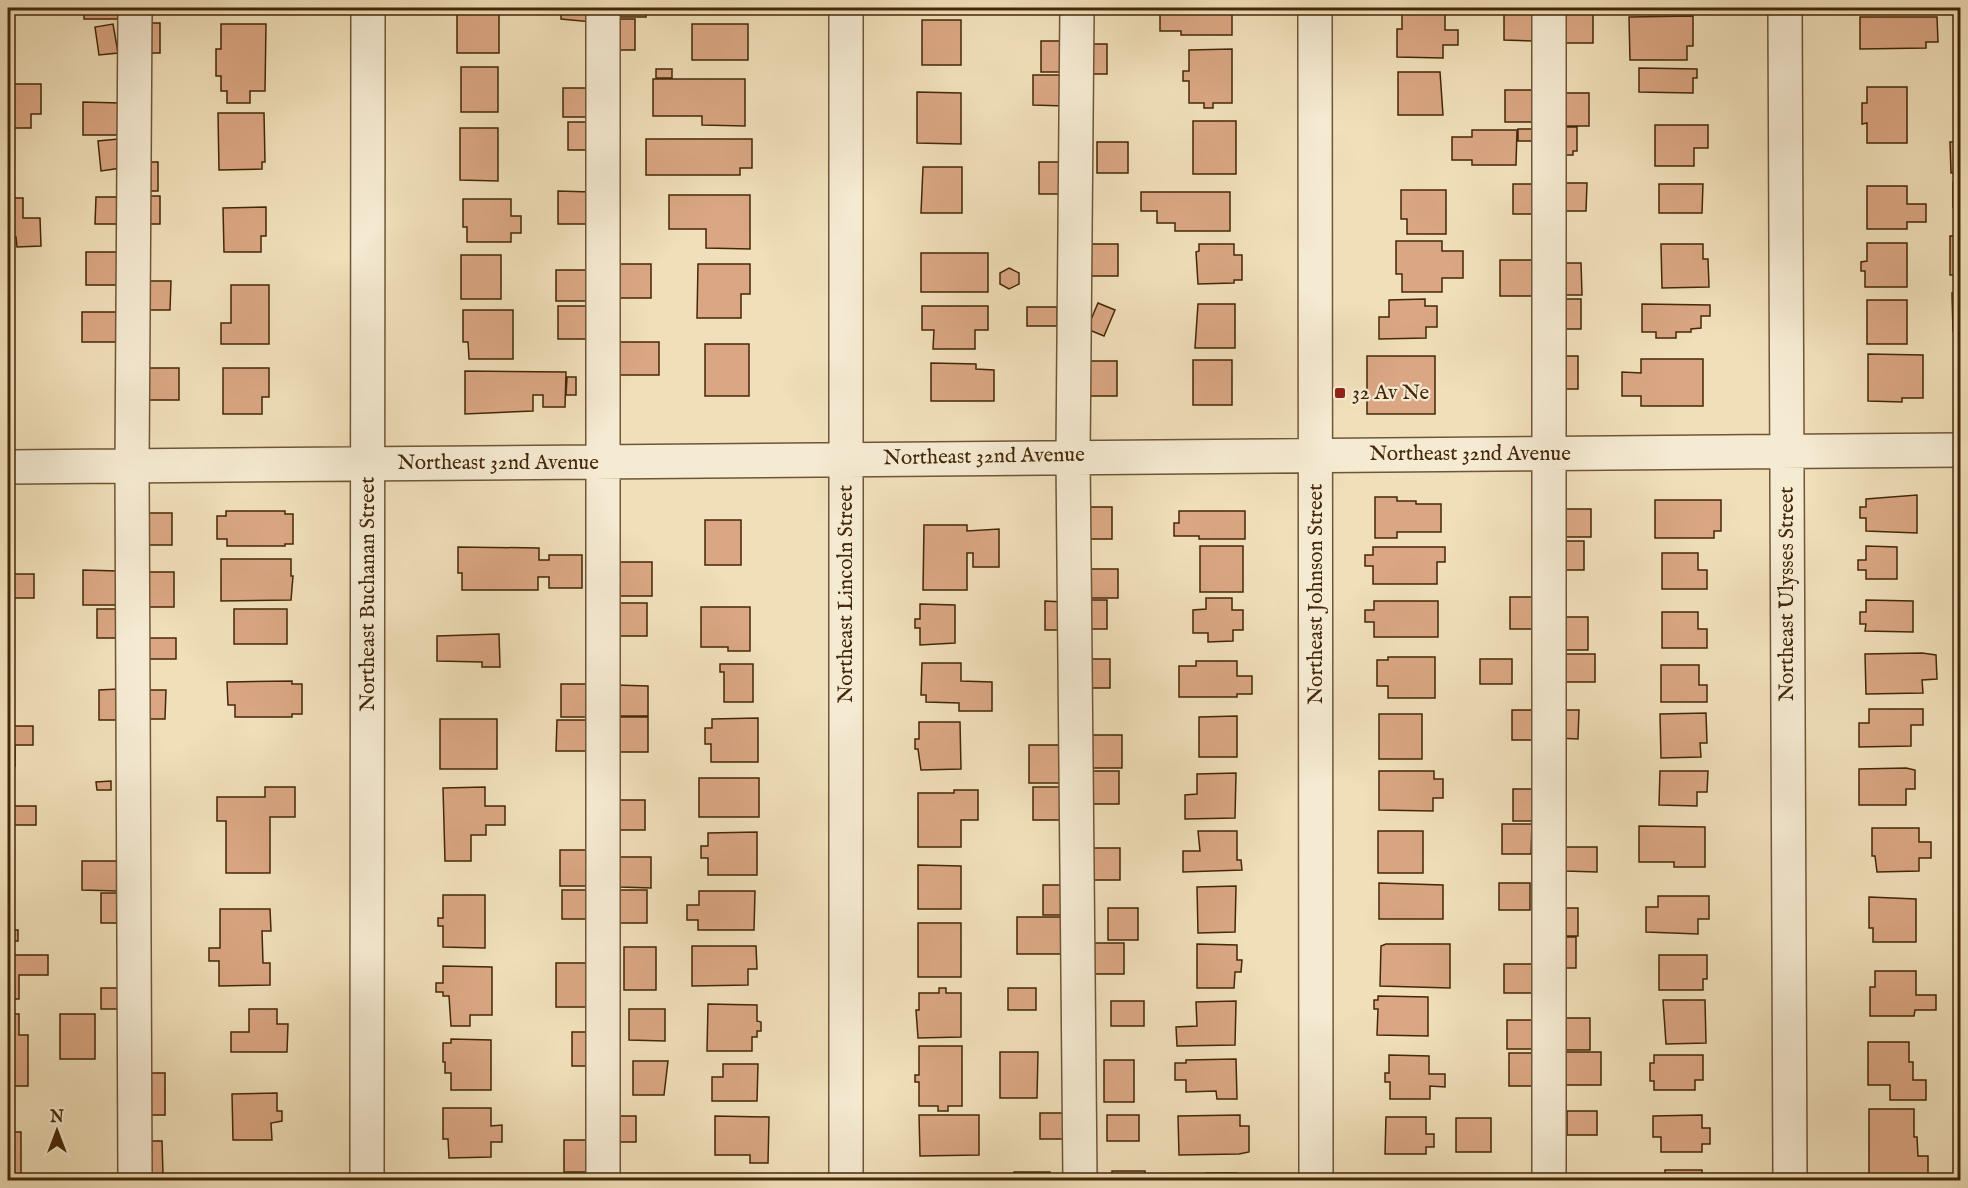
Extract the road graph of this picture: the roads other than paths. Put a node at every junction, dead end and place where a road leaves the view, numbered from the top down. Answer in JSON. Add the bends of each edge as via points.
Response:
{"nodes":[{"id":1,"x":135,"y":8,"type":"edge"},
{"id":2,"x":368,"y":8,"type":"edge"},
{"id":3,"x":603,"y":8,"type":"edge"},
{"id":4,"x":846,"y":8,"type":"edge"},
{"id":5,"x":1077,"y":8,"type":"edge"},
{"id":6,"x":1315,"y":8,"type":"edge"},
{"id":7,"x":1549,"y":8,"type":"edge"},
{"id":8,"x":1785,"y":8,"type":"edge"},
{"id":9,"x":1960,"y":450,"type":"edge"},
{"id":10,"x":1786,"y":451,"type":"junction"},
{"id":11,"x":1316,"y":454,"type":"junction"},
{"id":12,"x":1549,"y":455,"type":"junction"},
{"id":13,"x":1073,"y":456,"type":"junction"},
{"id":14,"x":846,"y":459,"type":"junction"},
{"id":15,"x":368,"y":463,"type":"junction"},
{"id":16,"x":603,"y":463,"type":"junction"},
{"id":17,"x":8,"y":467,"type":"edge"},
{"id":18,"x":132,"y":467,"type":"junction"},
{"id":19,"x":135,"y":1180,"type":"edge"},
{"id":20,"x":367,"y":1180,"type":"edge"},
{"id":21,"x":603,"y":1180,"type":"edge"},
{"id":22,"x":846,"y":1180,"type":"edge"},
{"id":23,"x":1080,"y":1180,"type":"edge"},
{"id":24,"x":1316,"y":1180,"type":"edge"},
{"id":25,"x":1548,"y":1180,"type":"edge"},
{"id":26,"x":1790,"y":1180,"type":"edge"}],
"edges":[{"from":1,"to":18,"type":"street"},
{"from":2,"to":15,"type":"street","name":"Northeast Buchanan Street"},
{"from":3,"to":16,"type":"street"},
{"from":4,"to":14,"type":"street","name":"Northeast Lincoln Street"},
{"from":5,"to":13,"type":"street"},
{"from":6,"to":11,"type":"street","name":"Northeast Johnson Street"},
{"from":7,"to":12,"type":"street"},
{"from":8,"to":10,"type":"street","name":"Northeast Ulysses Street"},
{"from":9,"to":10,"type":"street","name":"Northeast 32nd Avenue"},
{"from":10,"to":12,"type":"street","name":"Northeast 32nd Avenue"},
{"from":10,"to":26,"type":"street","name":"Northeast Ulysses Street"},
{"from":11,"to":12,"type":"street","name":"Northeast 32nd Avenue"},
{"from":11,"to":13,"type":"street","name":"Northeast 32nd Avenue"},
{"from":11,"to":24,"type":"street","name":"Northeast Johnson Street"},
{"from":12,"to":25,"type":"street"},
{"from":13,"to":14,"type":"street","name":"Northeast 32nd Avenue"},
{"from":13,"to":23,"type":"street"},
{"from":14,"to":16,"type":"street","name":"Northeast 32nd Avenue"},
{"from":14,"to":22,"type":"street","name":"Northeast Lincoln Street"},
{"from":15,"to":16,"type":"street","name":"Northeast 32nd Avenue"},
{"from":15,"to":18,"type":"street","name":"Northeast 32nd Avenue"},
{"from":15,"to":20,"type":"street","name":"Northeast Buchanan Street"},
{"from":16,"to":21,"type":"street"},
{"from":17,"to":18,"type":"street","name":"Northeast 32nd Avenue"},
{"from":18,"to":19,"type":"street"}]}
